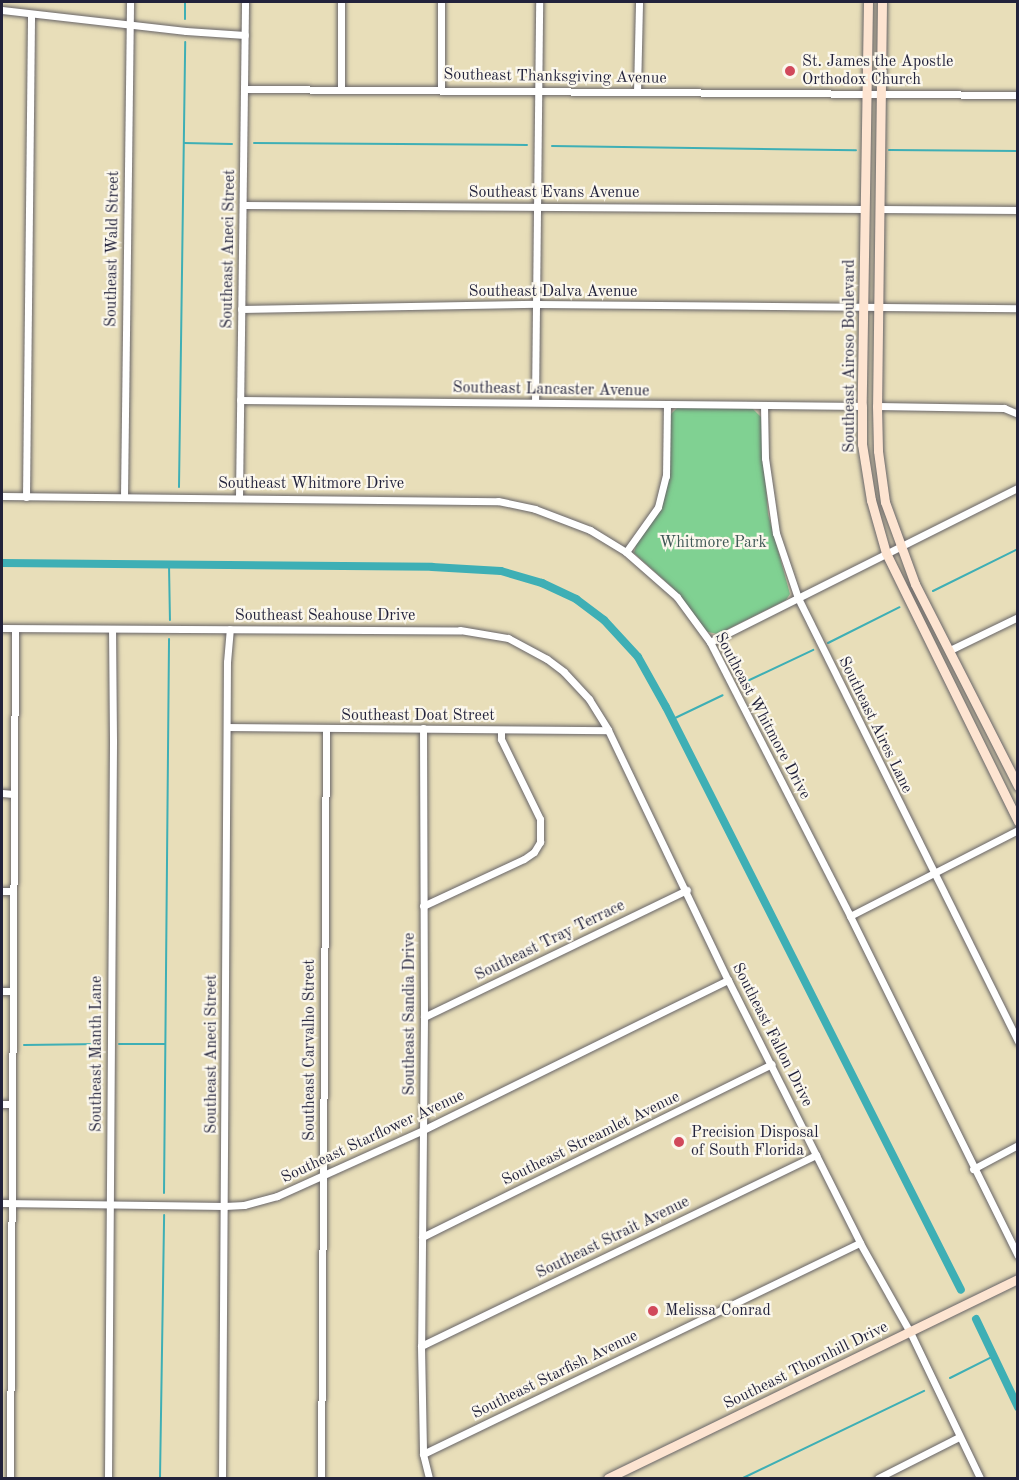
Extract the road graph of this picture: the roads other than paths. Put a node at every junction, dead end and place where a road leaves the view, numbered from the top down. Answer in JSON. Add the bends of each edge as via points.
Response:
{"nodes":[{"id":1,"x":130,"y":2,"type":"edge"},
{"id":2,"x":245,"y":2,"type":"edge"},
{"id":3,"x":341,"y":2,"type":"edge"},
{"id":4,"x":441,"y":2,"type":"edge"},
{"id":5,"x":539,"y":2,"type":"edge"},
{"id":6,"x":639,"y":2,"type":"edge"},
{"id":7,"x":868,"y":2,"type":"edge"},
{"id":8,"x":882,"y":2,"type":"edge"},
{"id":9,"x":2,"y":10,"type":"edge"},
{"id":10,"x":31,"y":14,"type":"junction"},
{"id":11,"x":129,"y":24,"type":"junction"},
{"id":12,"x":244,"y":35,"type":"junction"},
{"id":13,"x":244,"y":89,"type":"junction"},
{"id":14,"x":341,"y":89,"type":"junction"},
{"id":15,"x":441,"y":90,"type":"junction"},
{"id":16,"x":538,"y":90,"type":"junction"},
{"id":17,"x":637,"y":92,"type":"junction"},
{"id":18,"x":866,"y":94,"type":"junction"},
{"id":19,"x":880,"y":94,"type":"junction"},
{"id":20,"x":1017,"y":95,"type":"edge"},
{"id":21,"x":243,"y":205,"type":"junction"},
{"id":22,"x":538,"y":206,"type":"junction"},
{"id":23,"x":865,"y":209,"type":"junction"},
{"id":24,"x":880,"y":209,"type":"junction"},
{"id":25,"x":1017,"y":210,"type":"edge"},
{"id":26,"x":537,"y":304,"type":"junction"},
{"id":27,"x":864,"y":307,"type":"junction"},
{"id":28,"x":878,"y":307,"type":"junction"},
{"id":29,"x":1017,"y":308,"type":"edge"},
{"id":30,"x":241,"y":309,"type":"junction"},
{"id":31,"x":240,"y":400,"type":"junction"},
{"id":32,"x":535,"y":402,"type":"junction"},
{"id":33,"x":667,"y":405,"type":"junction"},
{"id":34,"x":764,"y":405,"type":"junction"},
{"id":35,"x":862,"y":406,"type":"junction"},
{"id":36,"x":877,"y":406,"type":"junction"},
{"id":37,"x":1017,"y":414,"type":"edge"},
{"id":38,"x":1017,"y":488,"type":"edge"},
{"id":39,"x":2,"y":496,"type":"edge"},
{"id":40,"x":26,"y":497,"type":"junction"},
{"id":41,"x":124,"y":497,"type":"junction"},
{"id":42,"x":239,"y":497,"type":"junction"},
{"id":43,"x":900,"y":546,"type":"junction"},
{"id":44,"x":626,"y":552,"type":"junction"},
{"id":45,"x":887,"y":552,"type":"junction"},
{"id":46,"x":798,"y":598,"type":"junction"},
{"id":47,"x":1017,"y":617,"type":"edge"},
{"id":48,"x":2,"y":628,"type":"edge"},
{"id":49,"x":15,"y":629,"type":"junction"},
{"id":50,"x":112,"y":629,"type":"junction"},
{"id":51,"x":230,"y":630,"type":"junction"},
{"id":52,"x":710,"y":642,"type":"junction"},
{"id":53,"x":950,"y":650,"type":"junction"},
{"id":54,"x":971,"y":694,"type":"junction"},
{"id":55,"x":958,"y":701,"type":"junction"},
{"id":56,"x":228,"y":727,"type":"junction"},
{"id":57,"x":423,"y":728,"type":"junction"},
{"id":58,"x":326,"y":729,"type":"junction"},
{"id":59,"x":501,"y":730,"type":"junction"},
{"id":60,"x":608,"y":730,"type":"junction"},
{"id":61,"x":1017,"y":786,"type":"edge"},
{"id":62,"x":2,"y":793,"type":"edge"},
{"id":63,"x":13,"y":794,"type":"junction"},
{"id":64,"x":1017,"y":821,"type":"edge"},
{"id":65,"x":1017,"y":830,"type":"edge"},
{"id":66,"x":933,"y":873,"type":"junction"},
{"id":67,"x":687,"y":890,"type":"junction"},
{"id":68,"x":2,"y":891,"type":"edge"},
{"id":69,"x":13,"y":891,"type":"junction"},
{"id":70,"x":423,"y":906,"type":"junction"},
{"id":71,"x":850,"y":916,"type":"junction"},
{"id":72,"x":728,"y":980,"type":"junction"},
{"id":73,"x":2,"y":991,"type":"edge"},
{"id":74,"x":12,"y":991,"type":"junction"},
{"id":75,"x":424,"y":1017,"type":"junction"},
{"id":76,"x":1017,"y":1041,"type":"edge"},
{"id":77,"x":772,"y":1064,"type":"junction"},
{"id":78,"x":2,"y":1104,"type":"edge"},
{"id":79,"x":11,"y":1104,"type":"junction"},
{"id":80,"x":423,"y":1130,"type":"junction"},
{"id":81,"x":1017,"y":1145,"type":"edge"},
{"id":82,"x":816,"y":1155,"type":"junction"},
{"id":83,"x":973,"y":1169,"type":"junction"},
{"id":84,"x":323,"y":1175,"type":"junction"},
{"id":85,"x":2,"y":1203,"type":"edge"},
{"id":86,"x":11,"y":1203,"type":"junction"},
{"id":87,"x":110,"y":1205,"type":"junction"},
{"id":88,"x":225,"y":1206,"type":"junction"},
{"id":89,"x":422,"y":1237,"type":"junction"},
{"id":90,"x":860,"y":1243,"type":"junction"},
{"id":91,"x":1017,"y":1256,"type":"edge"},
{"id":92,"x":1017,"y":1279,"type":"edge"},
{"id":93,"x":2,"y":1303,"type":"edge"},
{"id":94,"x":10,"y":1304,"type":"junction"},
{"id":95,"x":910,"y":1332,"type":"junction"},
{"id":96,"x":421,"y":1346,"type":"junction"},
{"id":97,"x":2,"y":1401,"type":"edge"},
{"id":98,"x":10,"y":1401,"type":"junction"},
{"id":99,"x":959,"y":1437,"type":"junction"},
{"id":100,"x":423,"y":1454,"type":"junction"},
{"id":101,"x":10,"y":1479,"type":"edge"},
{"id":102,"x":108,"y":1479,"type":"edge"},
{"id":103,"x":222,"y":1479,"type":"edge"},
{"id":104,"x":321,"y":1479,"type":"edge"},
{"id":105,"x":429,"y":1479,"type":"edge"},
{"id":106,"x":608,"y":1479,"type":"edge"},
{"id":107,"x":878,"y":1479,"type":"edge"},
{"id":108,"x":980,"y":1479,"type":"edge"}],
"edges":[{"from":1,"to":11,"type":"street","name":"Southeast Wald Street"},
{"from":2,"to":12,"type":"street","name":"Southeast Aneci Street"},
{"from":3,"to":14,"type":"street"},
{"from":4,"to":15,"type":"street"},
{"from":5,"to":16,"type":"street"},
{"from":6,"to":17,"type":"street"},
{"from":7,"to":18,"type":"main road","name":"Southeast Airoso Boulevard"},
{"from":8,"to":19,"type":"main road","name":"Southeast Airoso Boulevard"},
{"from":9,"to":10,"type":"street"},
{"from":10,"to":11,"type":"street"},
{"from":10,"to":40,"type":"street"},
{"from":11,"to":12,"type":"street"},
{"from":11,"to":41,"type":"street","name":"Southeast Wald Street"},
{"from":12,"to":13,"type":"street","name":"Southeast Aneci Street"},
{"from":13,"to":14,"type":"street","name":"Southeast Thanksgiving Avenue"},
{"from":13,"to":21,"type":"street","name":"Southeast Aneci Street"},
{"from":14,"to":15,"type":"street","name":"Southeast Thanksgiving Avenue"},
{"from":15,"to":16,"type":"street","name":"Southeast Thanksgiving Avenue"},
{"from":16,"to":17,"type":"street","name":"Southeast Thanksgiving Avenue"},
{"from":16,"to":22,"type":"street"},
{"from":17,"to":18,"type":"street","name":"Southeast Thanksgiving Avenue"},
{"from":18,"to":19,"type":"street","name":"Southeast Thanksgiving Avenue"},
{"from":18,"to":23,"type":"main road","name":"Southeast Airoso Boulevard"},
{"from":19,"to":20,"type":"street","name":"Southeast Thanksgiving Avenue"},
{"from":19,"to":24,"type":"main road","name":"Southeast Airoso Boulevard"},
{"from":21,"to":22,"type":"street","name":"Southeast Evans Avenue"},
{"from":21,"to":30,"type":"street","name":"Southeast Aneci Street"},
{"from":22,"to":23,"type":"street","name":"Southeast Evans Avenue"},
{"from":22,"to":26,"type":"street"},
{"from":23,"to":27,"type":"main road","name":"Southeast Airoso Boulevard"},
{"from":24,"to":25,"type":"street"},
{"from":24,"to":28,"type":"main road","name":"Southeast Airoso Boulevard"},
{"from":26,"to":27,"type":"street","name":"Southeast Dalva Avenue"},
{"from":26,"to":30,"type":"street","name":"Southeast Dalva Avenue"},
{"from":26,"to":32,"type":"street"},
{"from":27,"to":28,"type":"street","name":"Southeast Dalva Avenue"},
{"from":27,"to":35,"type":"main road","name":"Southeast Airoso Boulevard"},
{"from":28,"to":29,"type":"street","name":"Southeast Dalva Avenue"},
{"from":28,"to":36,"type":"main road","name":"Southeast Airoso Boulevard"},
{"from":30,"to":31,"type":"street","name":"Southeast Aneci Street"},
{"from":31,"to":32,"type":"street","name":"Southeast Lancaster Avenue"},
{"from":31,"to":42,"type":"street","name":"Southeast Aneci Street"},
{"from":32,"to":33,"type":"street","name":"Southeast Lancaster Avenue"},
{"from":33,"to":34,"type":"street","name":"Southeast Lancaster Avenue"},
{"from":33,"to":44,"type":"street","via":[[666,476],[658,507]]},
{"from":34,"to":35,"type":"street","name":"Southeast Lancaster Avenue"},
{"from":34,"to":46,"type":"street","name":"Southeast Aires Lane","via":[[765,458],[776,533]]},
{"from":35,"to":45,"type":"main road","name":"Southeast Airoso Boulevard","via":[[862,444],[869,491]]},
{"from":36,"to":37,"type":"street","via":[[1004,408]]},
{"from":36,"to":43,"type":"main road","name":"Southeast Airoso Boulevard","via":[[880,473]]},
{"from":38,"to":43,"type":"street"},
{"from":39,"to":40,"type":"street","name":"Southeast Whitmore Drive"},
{"from":40,"to":41,"type":"street","name":"Southeast Whitmore Drive"},
{"from":41,"to":42,"type":"street","name":"Southeast Whitmore Drive"},
{"from":42,"to":44,"type":"street","name":"Southeast Whitmore Drive","via":[[498,501],[535,509],[590,530]]},
{"from":43,"to":45,"type":"street"},
{"from":43,"to":53,"type":"main road","name":"Southeast Airoso Boulevard"},
{"from":44,"to":52,"type":"street","name":"Southeast Whitmore Drive","via":[[677,597]]},
{"from":45,"to":46,"type":"street"},
{"from":45,"to":55,"type":"main road","name":"Southeast Airoso Boulevard"},
{"from":46,"to":52,"type":"street"},
{"from":46,"to":66,"type":"street","name":"Southeast Aires Lane"},
{"from":47,"to":53,"type":"street"},
{"from":48,"to":49,"type":"street","name":"Southeast Seahouse Drive"},
{"from":49,"to":50,"type":"street","name":"Southeast Seahouse Drive"},
{"from":49,"to":63,"type":"street"},
{"from":50,"to":51,"type":"street","name":"Southeast Seahouse Drive"},
{"from":50,"to":87,"type":"street","name":"Southeast Manth Lane"},
{"from":51,"to":56,"type":"street","name":"Southeast Aneci Street"},
{"from":51,"to":60,"type":"street","name":"Southeast Seahouse Drive","via":[[460,630],[508,638],[547,659],[577,685]]},
{"from":52,"to":71,"type":"street","name":"Southeast Whitmore Drive"},
{"from":53,"to":54,"type":"main road","name":"Southeast Airoso Boulevard"},
{"from":54,"to":55,"type":"main road"},
{"from":54,"to":61,"type":"main road","name":"Southeast Airoso Boulevard"},
{"from":55,"to":64,"type":"main road","name":"Southeast Airoso Boulevard"},
{"from":56,"to":58,"type":"street","name":"Southeast Doat Street"},
{"from":56,"to":88,"type":"street","name":"Southeast Aneci Street"},
{"from":57,"to":58,"type":"street","name":"Southeast Doat Street"},
{"from":57,"to":59,"type":"street","name":"Southeast Doat Street"},
{"from":57,"to":70,"type":"street","name":"Southeast Sandia Drive"},
{"from":58,"to":84,"type":"street","name":"Southeast Carvalho Street"},
{"from":59,"to":60,"type":"street","name":"Southeast Doat Street"},
{"from":59,"to":70,"type":"street","via":[[501,739],[540,819],[542,835],[537,847],[529,856]]},
{"from":60,"to":67,"type":"street","name":"Southeast Fallon Drive"},
{"from":62,"to":63,"type":"street"},
{"from":63,"to":69,"type":"street"},
{"from":65,"to":66,"type":"street"},
{"from":66,"to":71,"type":"street"},
{"from":66,"to":76,"type":"street","name":"Southeast Aires Lane"},
{"from":67,"to":72,"type":"street","name":"Southeast Fallon Drive"},
{"from":67,"to":75,"type":"street","name":"Southeast Tray Terrace"},
{"from":68,"to":69,"type":"street"},
{"from":69,"to":74,"type":"street"},
{"from":70,"to":75,"type":"street","name":"Southeast Sandia Drive"},
{"from":71,"to":83,"type":"street","name":"Southeast Whitmore Drive"},
{"from":72,"to":77,"type":"street","name":"Southeast Fallon Drive"},
{"from":72,"to":80,"type":"street","name":"Southeast Starflower Avenue"},
{"from":73,"to":74,"type":"street"},
{"from":74,"to":79,"type":"street"},
{"from":75,"to":80,"type":"street","name":"Southeast Sandia Drive"},
{"from":77,"to":82,"type":"street","name":"Southeast Fallon Drive"},
{"from":77,"to":89,"type":"street","name":"Southeast Streamlet Avenue"},
{"from":78,"to":79,"type":"street"},
{"from":79,"to":86,"type":"street"},
{"from":80,"to":84,"type":"street","name":"Southeast Starflower Avenue"},
{"from":80,"to":89,"type":"street","name":"Southeast Sandia Drive"},
{"from":81,"to":83,"type":"street"},
{"from":82,"to":90,"type":"street","name":"Southeast Fallon Drive"},
{"from":82,"to":96,"type":"street","name":"Southeast Strait Avenue"},
{"from":83,"to":91,"type":"street","name":"Southeast Whitmore Drive"},
{"from":84,"to":88,"type":"street","name":"Southeast Starflower Avenue","via":[[277,1196]]},
{"from":84,"to":104,"type":"street","name":"Southeast Carvalho Street"},
{"from":85,"to":86,"type":"street","name":"Southeast Starflower Avenue"},
{"from":86,"to":87,"type":"street","name":"Southeast Starflower Avenue"},
{"from":86,"to":94,"type":"street"},
{"from":87,"to":88,"type":"street","name":"Southeast Starflower Avenue"},
{"from":87,"to":102,"type":"street","name":"Southeast Manth Lane"},
{"from":88,"to":103,"type":"street","name":"Southeast Aneci Street"},
{"from":89,"to":96,"type":"street","name":"Southeast Sandia Drive"},
{"from":90,"to":95,"type":"street","name":"Southeast Fallon Drive"},
{"from":90,"to":100,"type":"street","name":"Southeast Starfish Avenue"},
{"from":92,"to":95,"type":"main road","name":"Southeast Thornhill Drive"},
{"from":93,"to":94,"type":"street"},
{"from":94,"to":98,"type":"street"},
{"from":95,"to":99,"type":"street","name":"Southeast Fallon Drive"},
{"from":95,"to":106,"type":"main road","name":"Southeast Thornhill Drive"},
{"from":96,"to":100,"type":"street","name":"Southeast Sandia Drive"},
{"from":97,"to":98,"type":"street"},
{"from":98,"to":101,"type":"street"},
{"from":99,"to":107,"type":"street"},
{"from":99,"to":108,"type":"street","name":"Southeast Fallon Drive"},
{"from":100,"to":105,"type":"street","name":"Southeast Sandia Drive"}]}
